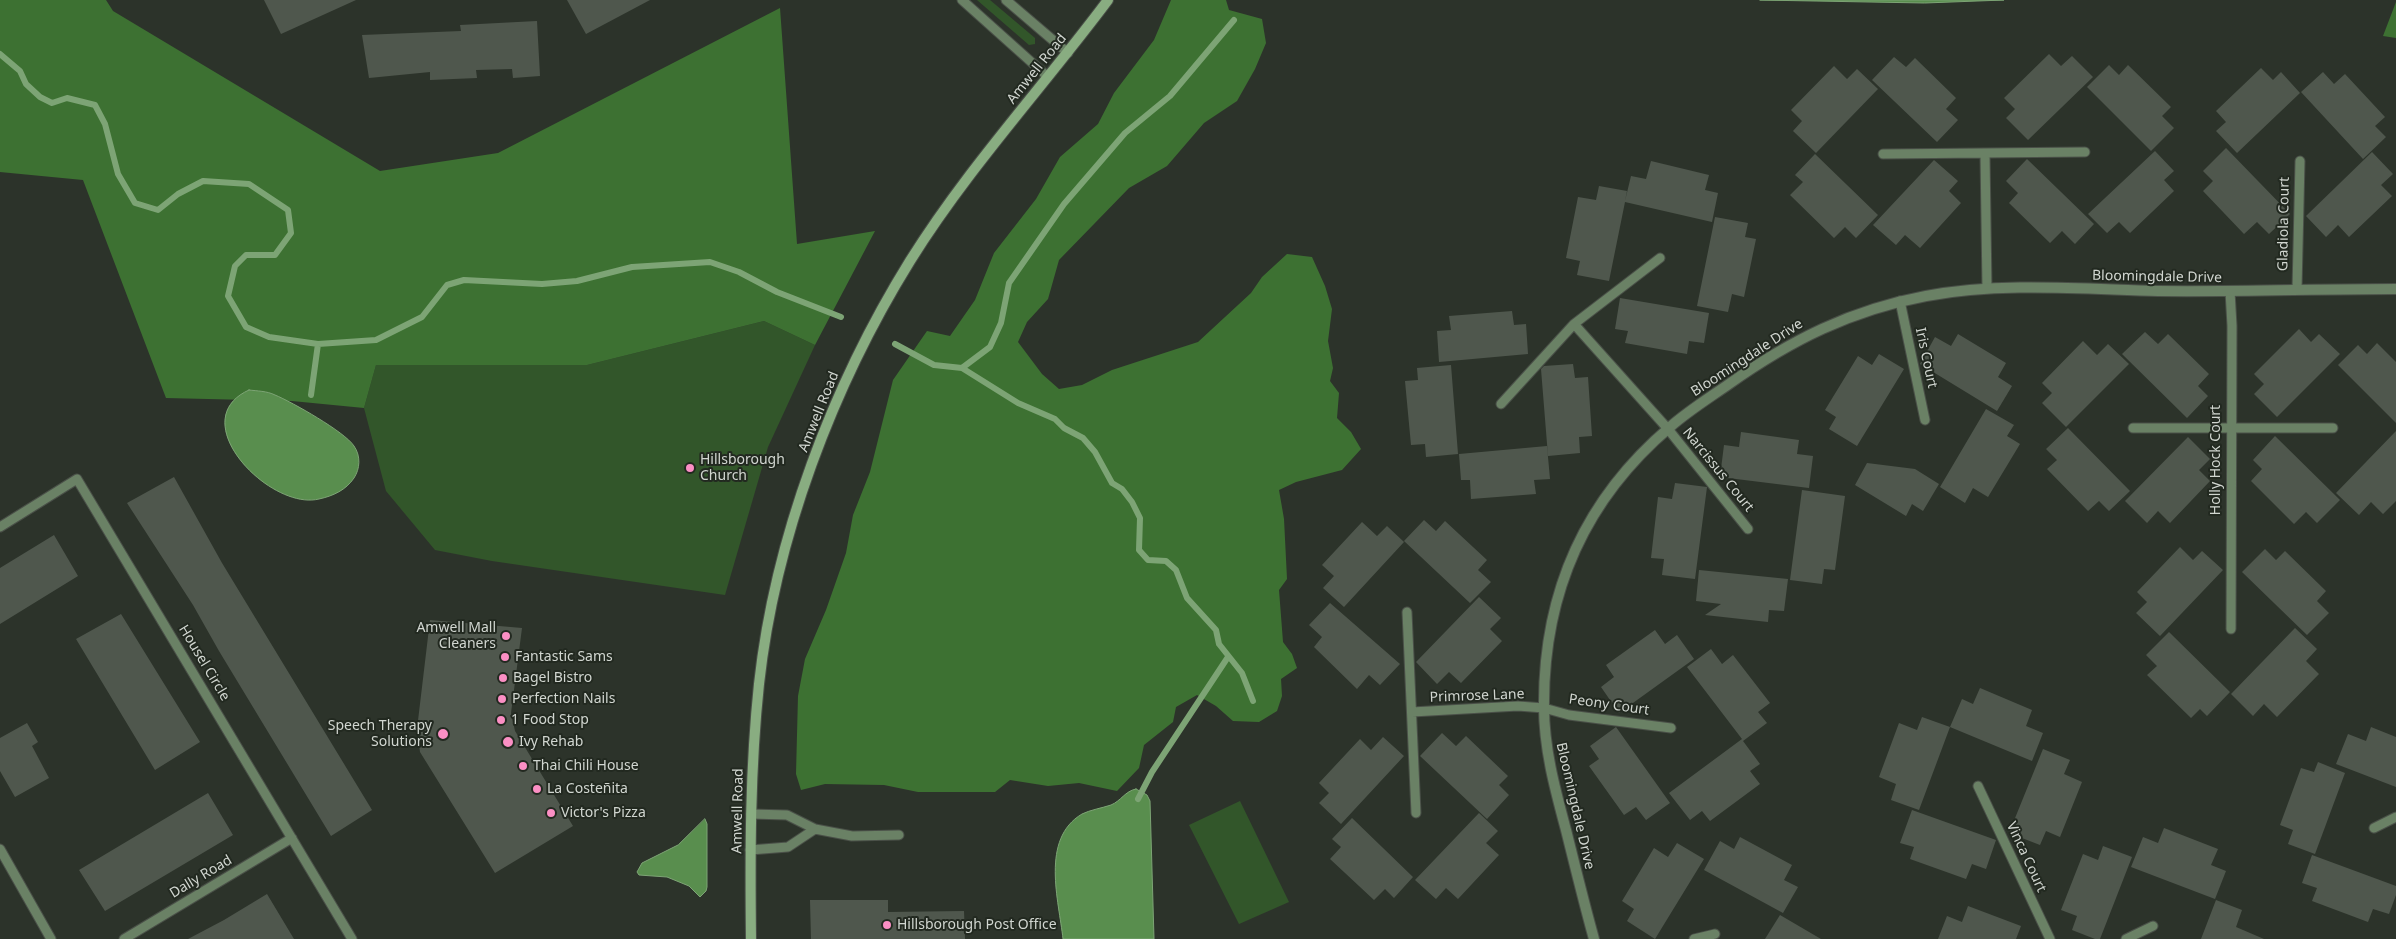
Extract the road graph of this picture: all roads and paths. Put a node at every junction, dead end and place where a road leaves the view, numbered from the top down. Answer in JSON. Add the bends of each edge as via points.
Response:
{"nodes":[{"id":1,"x":962,"y":0,"type":"edge"},
{"id":2,"x":1006,"y":0,"type":"edge"},
{"id":3,"x":1108,"y":0,"type":"edge"},
{"id":4,"x":1068,"y":53,"type":"junction"},
{"id":5,"x":1048,"y":77,"type":"junction"},
{"id":6,"x":2086,"y":152,"type":"dead end"},
{"id":7,"x":1883,"y":154,"type":"dead end"},
{"id":8,"x":1986,"y":154,"type":"junction"},
{"id":9,"x":2300,"y":161,"type":"dead end"},
{"id":10,"x":1660,"y":258,"type":"dead end"},
{"id":11,"x":1987,"y":288,"type":"junction"},
{"id":12,"x":2296,"y":289,"type":"junction"},
{"id":13,"x":2396,"y":290,"type":"edge"},
{"id":14,"x":2230,"y":291,"type":"junction"},
{"id":15,"x":1900,"y":301,"type":"junction"},
{"id":16,"x":1574,"y":324,"type":"junction"},
{"id":17,"x":1501,"y":404,"type":"dead end"},
{"id":18,"x":1925,"y":420,"type":"dead end"},
{"id":19,"x":2133,"y":428,"type":"dead end"},
{"id":20,"x":2231,"y":428,"type":"junction"},
{"id":21,"x":2333,"y":428,"type":"dead end"},
{"id":22,"x":1668,"y":429,"type":"junction"},
{"id":23,"x":0,"y":527,"type":"edge"},
{"id":24,"x":1748,"y":529,"type":"dead end"},
{"id":25,"x":1407,"y":612,"type":"dead end"},
{"id":26,"x":2231,"y":629,"type":"dead end"},
{"id":27,"x":1544,"y":708,"type":"junction"},
{"id":28,"x":1412,"y":712,"type":"junction"},
{"id":29,"x":1672,"y":728,"type":"dead end"},
{"id":30,"x":1978,"y":786,"type":"dead end"},
{"id":31,"x":1416,"y":813,"type":"dead end"},
{"id":32,"x":750,"y":814,"type":"junction"},
{"id":33,"x":2396,"y":817,"type":"edge"},
{"id":34,"x":2374,"y":828,"type":"dead end"},
{"id":35,"x":815,"y":829,"type":"junction"},
{"id":36,"x":898,"y":835,"type":"dead end"},
{"id":37,"x":292,"y":838,"type":"junction"},
{"id":38,"x":0,"y":849,"type":"edge"},
{"id":39,"x":750,"y":850,"type":"junction"},
{"id":40,"x":2153,"y":926,"type":"dead end"},
{"id":41,"x":1715,"y":934,"type":"dead end"},
{"id":42,"x":51,"y":939,"type":"edge"},
{"id":43,"x":124,"y":939,"type":"edge"},
{"id":44,"x":352,"y":939,"type":"edge"},
{"id":45,"x":751,"y":939,"type":"edge"},
{"id":46,"x":1594,"y":939,"type":"edge"},
{"id":47,"x":1694,"y":939,"type":"edge"},
{"id":48,"x":2050,"y":939,"type":"edge"},
{"id":49,"x":2126,"y":939,"type":"edge"}],
"edges":[{"from":1,"to":5,"type":"lane"},
{"from":2,"to":4,"type":"lane"},
{"from":3,"to":4,"type":"main road","name":"Amwell Road"},
{"from":4,"to":5,"type":"main road","name":"Amwell Road"},
{"from":5,"to":32,"type":"main road","name":"Amwell Road","via":[[952,198],[910,260],[852,366],[826,428],[783,559],[766,639]]},
{"from":6,"to":8,"type":"lane"},
{"from":7,"to":8,"type":"lane"},
{"from":8,"to":11,"type":"lane"},
{"from":9,"to":12,"type":"lane","name":"Gladiola Court"},
{"from":10,"to":16,"type":"lane"},
{"from":11,"to":14,"type":"street","name":"Bloomingdale Drive"},
{"from":11,"to":15,"type":"street","name":"Bloomingdale Drive"},
{"from":12,"to":13,"type":"street","name":"Bloomingdale Drive"},
{"from":12,"to":14,"type":"street","name":"Bloomingdale Drive"},
{"from":14,"to":20,"type":"lane","name":"Holly Hock Court"},
{"from":15,"to":18,"type":"lane","name":"Iris Court"},
{"from":15,"to":22,"type":"street","name":"Bloomingdale Drive","via":[[1826,325],[1788,345]]},
{"from":16,"to":17,"type":"lane"},
{"from":16,"to":22,"type":"lane","name":"Narcissus Court"},
{"from":19,"to":20,"type":"lane"},
{"from":20,"to":21,"type":"lane"},
{"from":20,"to":26,"type":"lane","name":"Holly Hock Court"},
{"from":22,"to":24,"type":"lane","name":"Narcissus Court"},
{"from":22,"to":27,"type":"street","name":"Bloomingdale Drive","via":[[1633,464],[1605,499],[1565,573],[1552,613],[1545,655]]},
{"from":23,"to":37,"type":"lane","name":"Housel Circle","via":[[77,479]]},
{"from":25,"to":28,"type":"lane"},
{"from":27,"to":28,"type":"lane","name":"Primrose Lane","via":[[1516,706]]},
{"from":27,"to":29,"type":"lane","name":"Peony Court","via":[[1569,715]]},
{"from":27,"to":46,"type":"street","name":"Bloomingdale Drive","via":[[1546,754]]},
{"from":28,"to":31,"type":"lane"},
{"from":30,"to":48,"type":"lane","name":"Vinca Court"},
{"from":32,"to":35,"type":"lane","via":[[787,815]]},
{"from":32,"to":39,"type":"main road","name":"Amwell Road"},
{"from":33,"to":34,"type":"lane"},
{"from":35,"to":36,"type":"lane","via":[[852,836]]},
{"from":35,"to":39,"type":"lane","via":[[788,847]]},
{"from":37,"to":43,"type":"lane","name":"Dally Road"},
{"from":37,"to":44,"type":"lane","name":"Housel Circle"},
{"from":38,"to":42,"type":"lane"},
{"from":39,"to":45,"type":"main road","name":"Amwell Road"},
{"from":40,"to":49,"type":"lane"},
{"from":41,"to":47,"type":"lane"}]}
